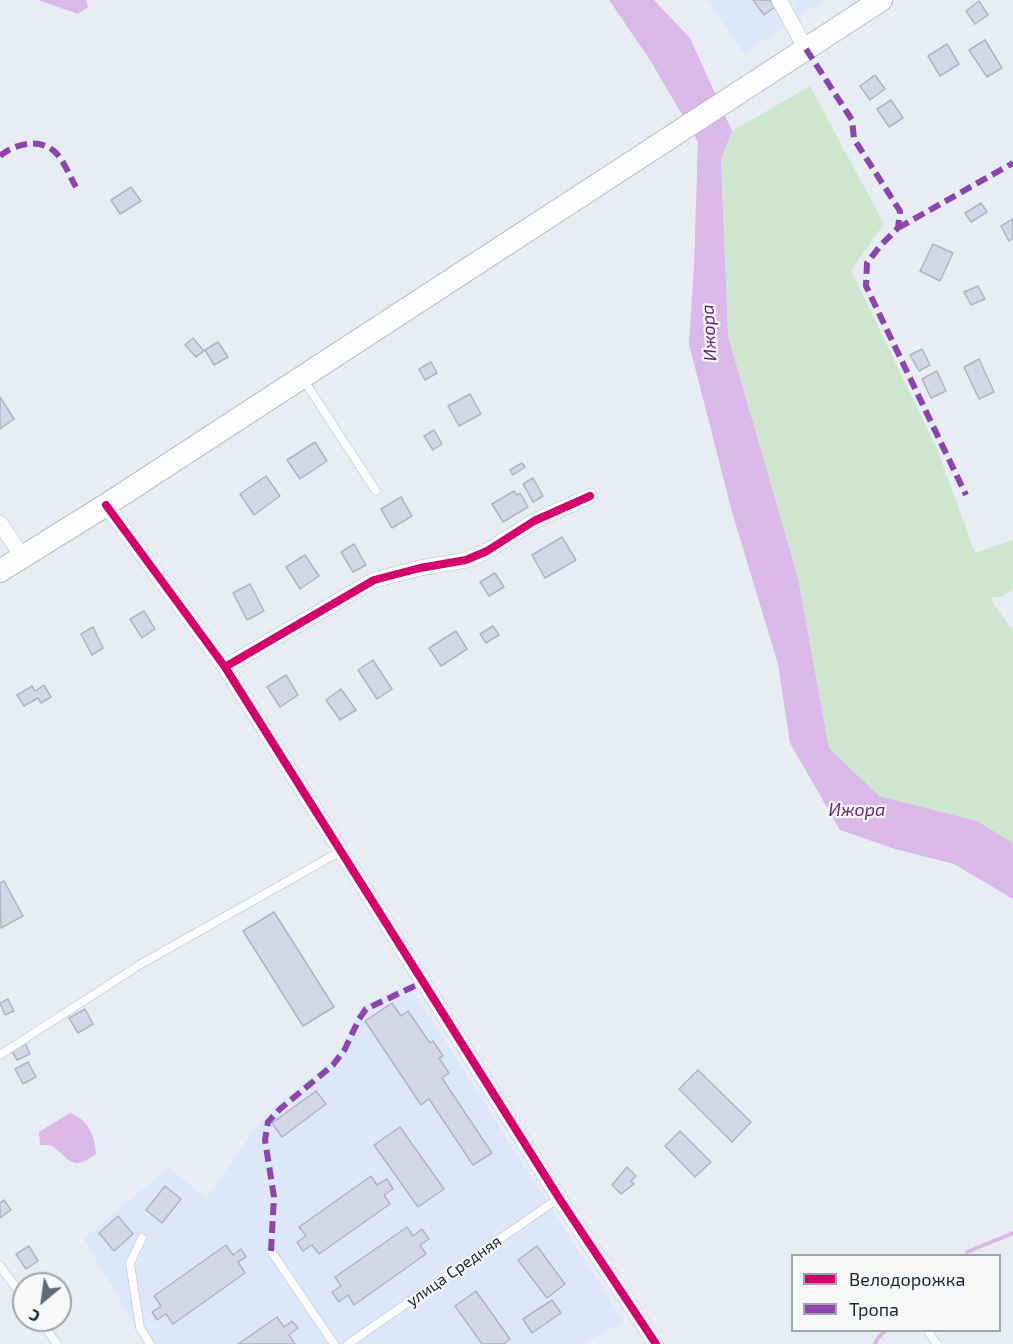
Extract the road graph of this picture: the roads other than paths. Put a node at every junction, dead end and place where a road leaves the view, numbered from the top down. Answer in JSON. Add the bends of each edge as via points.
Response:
{"nodes":[{"id":1,"x":779,"y":0,"type":"edge"},
{"id":2,"x":881,"y":0,"type":"edge"},
{"id":3,"x":806,"y":49,"type":"junction"},
{"id":4,"x":302,"y":378,"type":"junction"},
{"id":5,"x":376,"y":491,"type":"dead end"},
{"id":6,"x":591,"y":496,"type":"dead end"},
{"id":7,"x":106,"y":505,"type":"junction"},
{"id":8,"x":0,"y":523,"type":"edge"},
{"id":9,"x":22,"y":556,"type":"junction"},
{"id":10,"x":0,"y":571,"type":"edge"},
{"id":11,"x":225,"y":667,"type":"junction"},
{"id":12,"x":341,"y":851,"type":"junction"},
{"id":13,"x":0,"y":1055,"type":"edge"},
{"id":14,"x":559,"y":1198,"type":"junction"},
{"id":15,"x":142,"y":1238,"type":"dead end"},
{"id":16,"x":271,"y":1251,"type":"dead end"},
{"id":17,"x":0,"y":1266,"type":"edge"},
{"id":18,"x":12,"y":1282,"type":"edge"},
{"id":19,"x":928,"y":1333,"type":"dead end"},
{"id":20,"x":150,"y":1344,"type":"edge"},
{"id":21,"x":334,"y":1344,"type":"edge"},
{"id":22,"x":348,"y":1344,"type":"edge"},
{"id":23,"x":656,"y":1344,"type":"edge"},
{"id":24,"x":937,"y":1344,"type":"edge"}],
"edges":[{"from":1,"to":3,"type":"street"},
{"from":2,"to":3,"type":"main road"},
{"from":3,"to":4,"type":"main road"},
{"from":4,"to":5,"type":"lane"},
{"from":4,"to":7,"type":"main road"},
{"from":6,"to":11,"type":"street","via":[[534,521],[466,560],[374,580]]},
{"from":7,"to":9,"type":"main road"},
{"from":7,"to":11,"type":"street"},
{"from":8,"to":9,"type":"street"},
{"from":9,"to":10,"type":"main road"},
{"from":11,"to":12,"type":"street"},
{"from":12,"to":13,"type":"lane","via":[[141,964]]},
{"from":12,"to":14,"type":"street"},
{"from":14,"to":22,"type":"lane","name":"улица Средняя"},
{"from":14,"to":23,"type":"street"},
{"from":15,"to":20,"type":"lane","via":[[130,1263],[140,1328]]},
{"from":16,"to":21,"type":"lane"},
{"from":17,"to":18,"type":"lane"},
{"from":19,"to":24,"type":"lane"}]}
